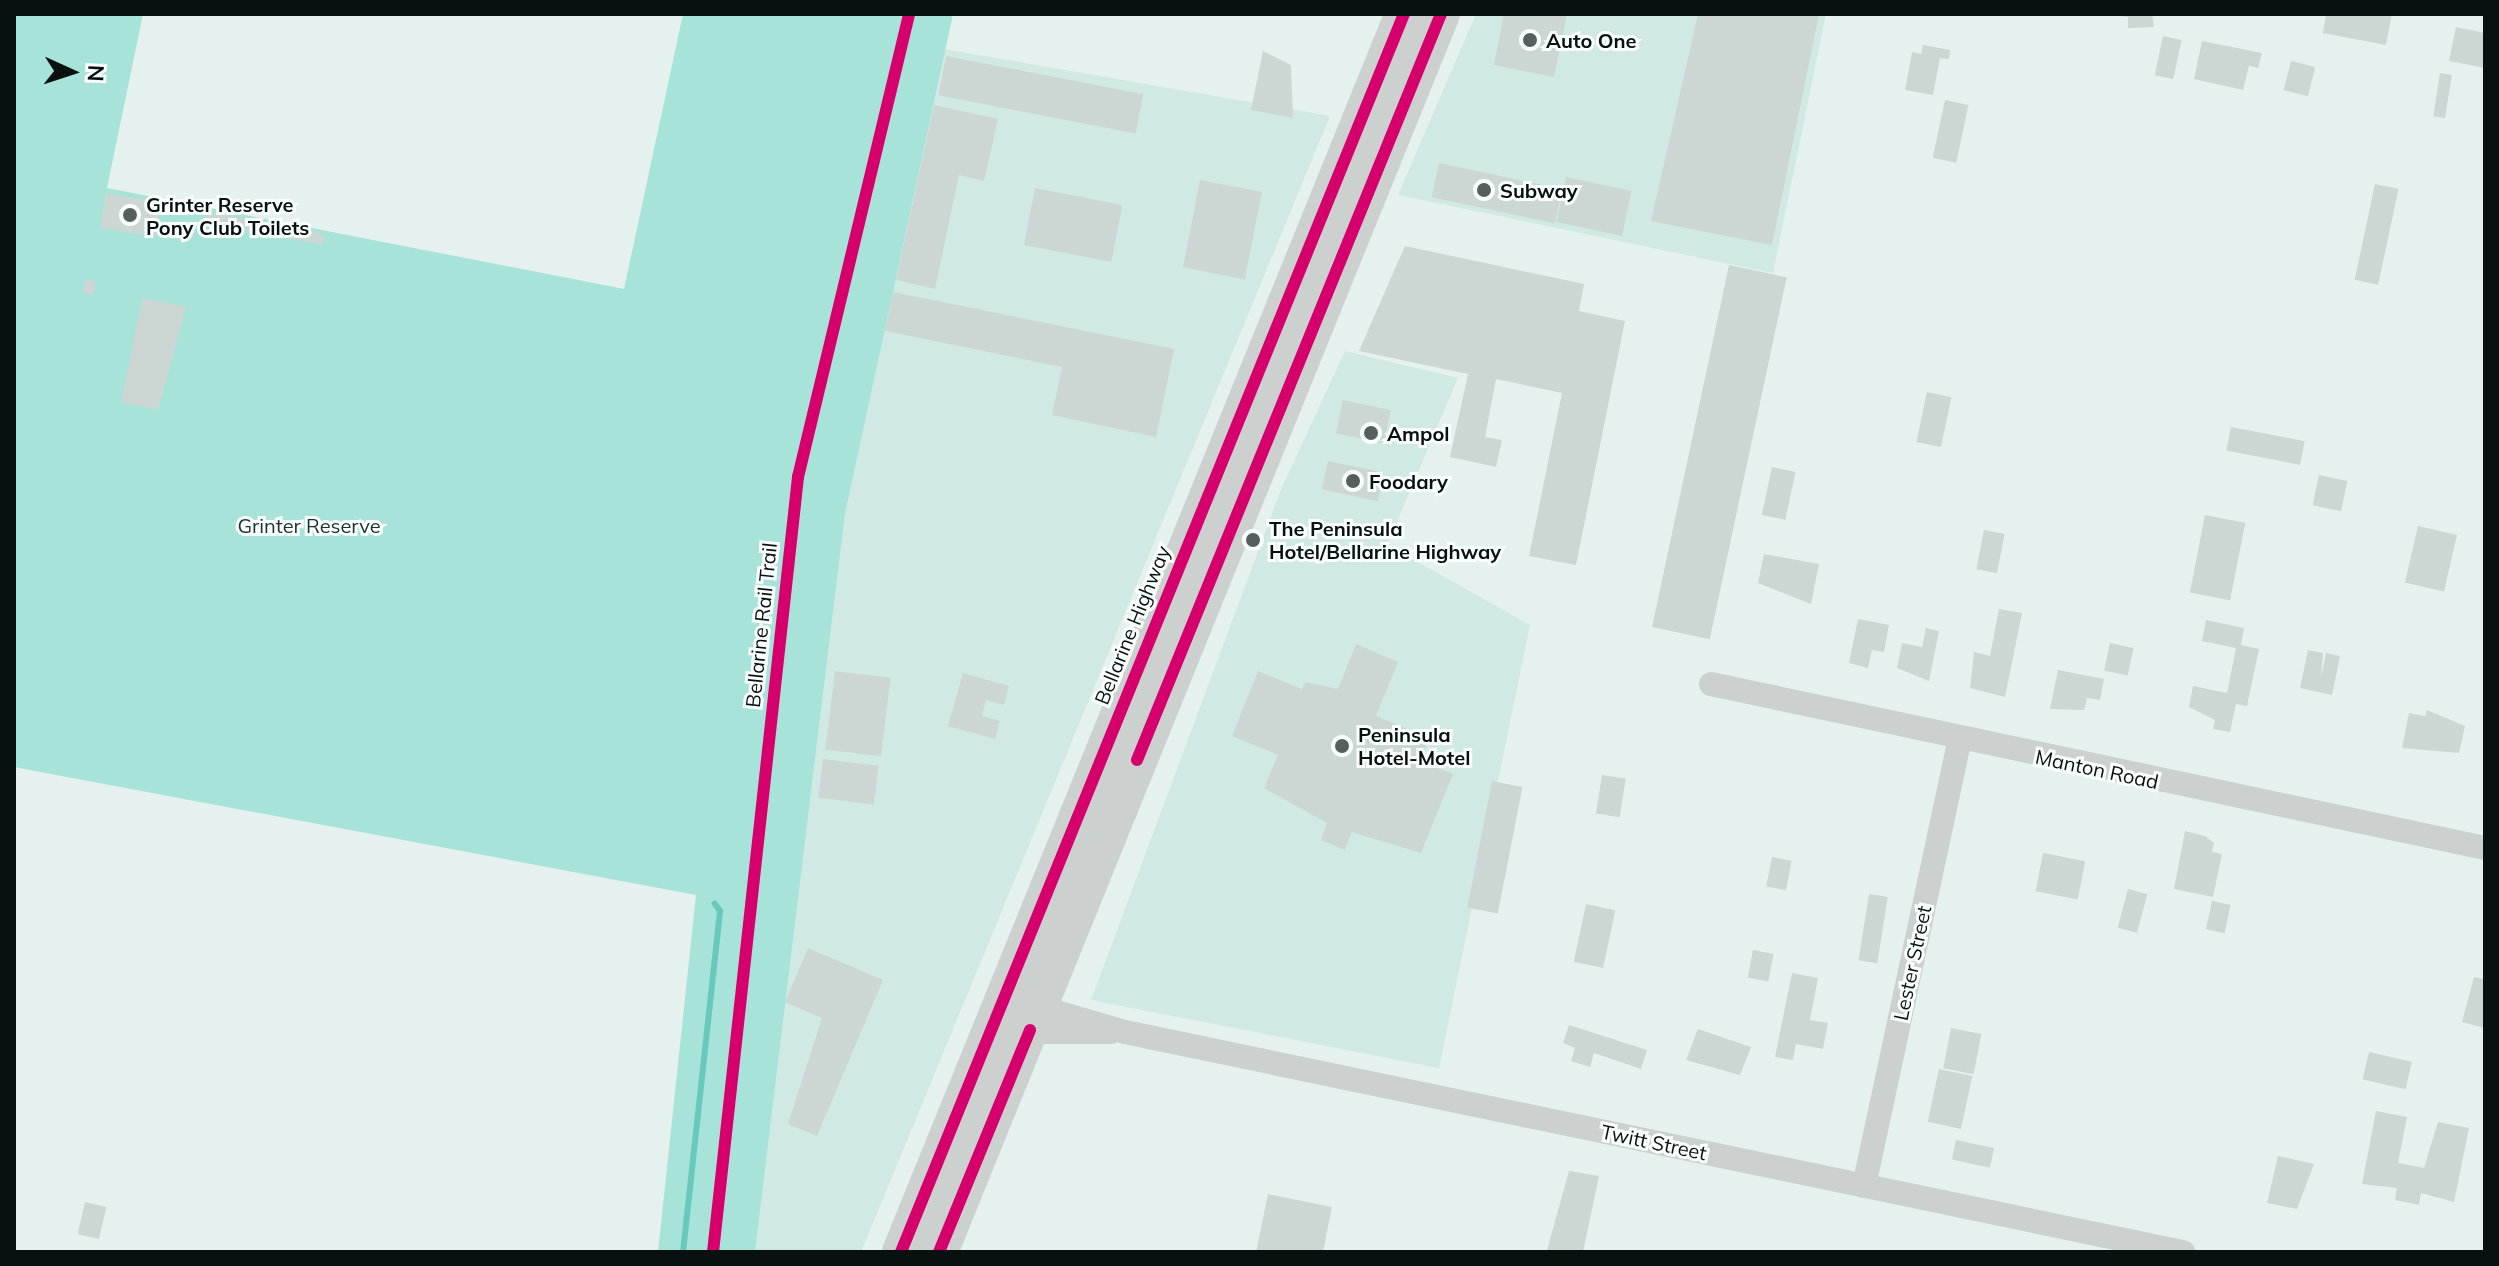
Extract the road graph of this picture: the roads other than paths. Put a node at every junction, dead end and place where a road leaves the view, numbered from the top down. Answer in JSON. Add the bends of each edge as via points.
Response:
{"nodes":[{"id":1,"x":1404,"y":14,"type":"edge"},
{"id":2,"x":1441,"y":14,"type":"edge"},
{"id":3,"x":1711,"y":684,"type":"dead end"},
{"id":4,"x":1960,"y":740,"type":"junction"},
{"id":5,"x":2485,"y":848,"type":"edge"},
{"id":6,"x":1024,"y":1013,"type":"junction"},
{"id":7,"x":1864,"y":1186,"type":"junction"},
{"id":8,"x":901,"y":1252,"type":"edge"},
{"id":9,"x":939,"y":1252,"type":"edge"},
{"id":10,"x":2183,"y":1252,"type":"edge"}],
"edges":[{"from":1,"to":6,"type":"highway","name":"Bellarine Highway"},
{"from":2,"to":6,"type":"highway","name":"Bellarine Highway"},
{"from":3,"to":4,"type":"street","name":"Manton Road"},
{"from":4,"to":5,"type":"street","name":"Manton Road"},
{"from":4,"to":7,"type":"street","name":"Lester Street"},
{"from":6,"to":7,"type":"street","name":"Twitt Street"},
{"from":6,"to":8,"type":"highway","name":"Bellarine Highway"},
{"from":6,"to":9,"type":"highway","name":"Bellarine Highway"},
{"from":7,"to":10,"type":"street","name":"Twitt Street"}]}
